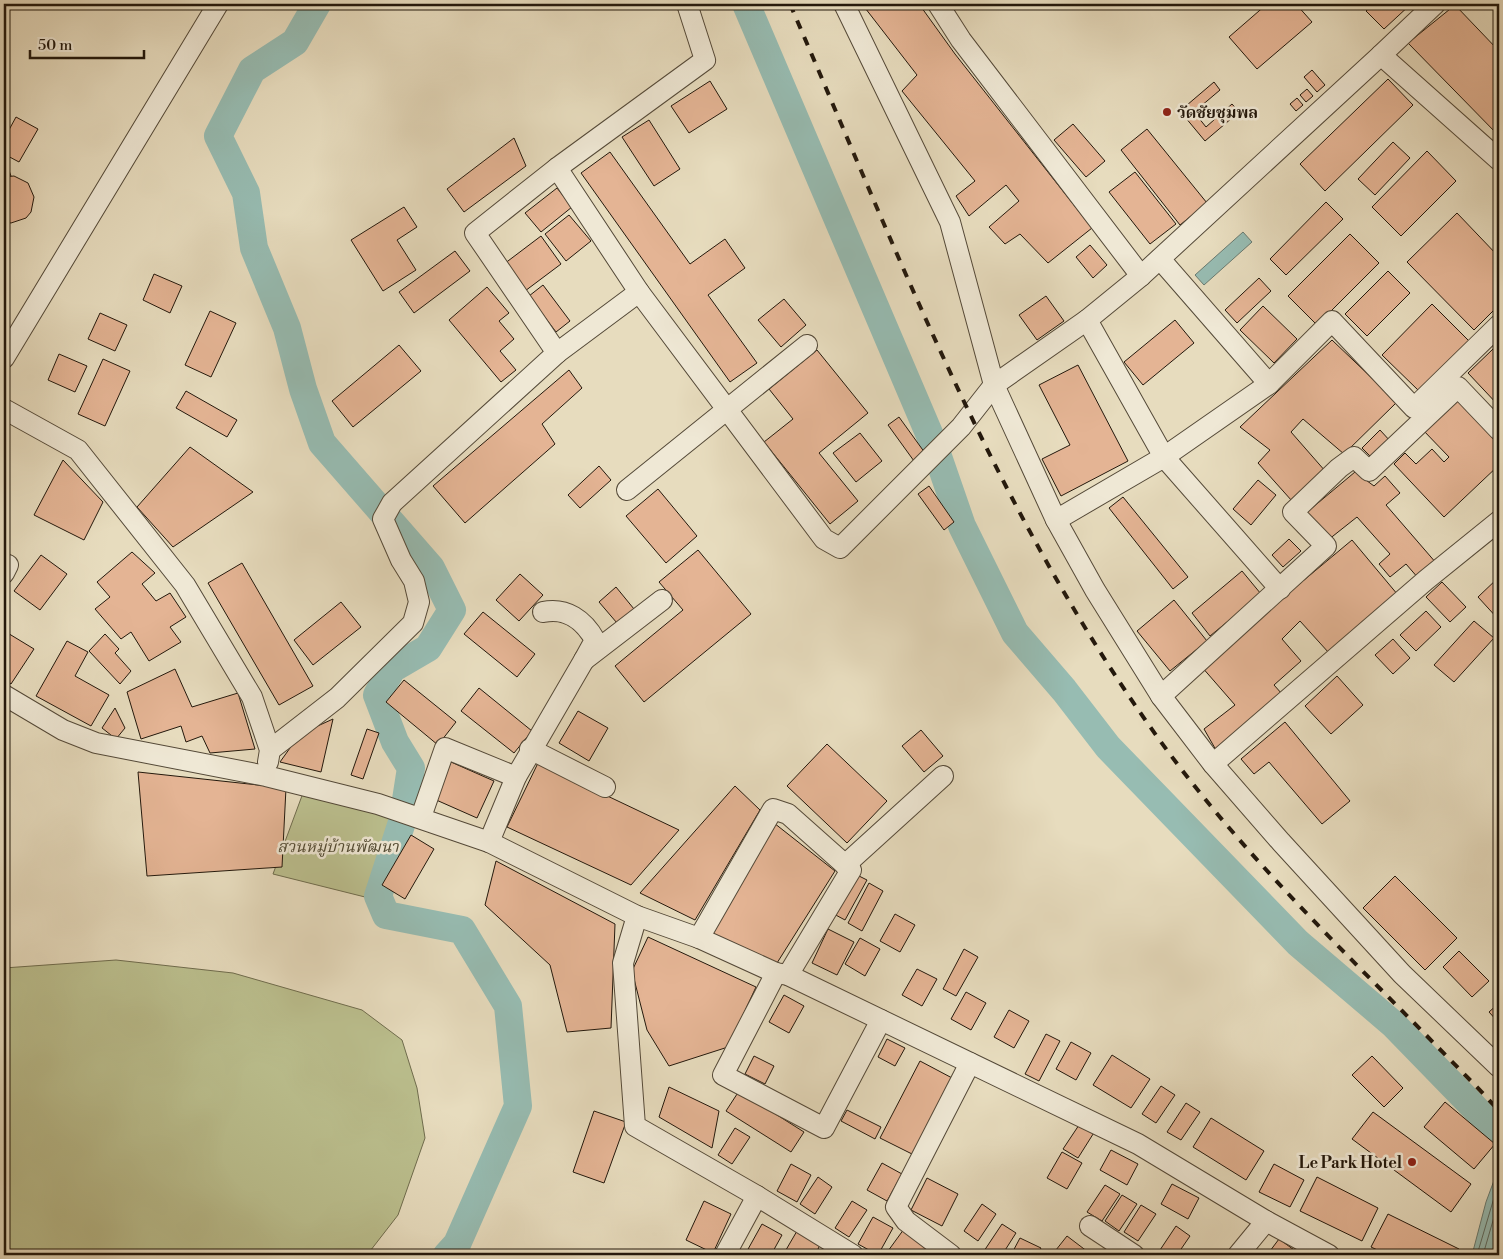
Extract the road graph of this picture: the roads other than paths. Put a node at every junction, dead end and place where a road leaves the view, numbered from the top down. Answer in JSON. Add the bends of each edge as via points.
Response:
{"nodes":[{"id":1,"x":218,"y":4,"type":"edge"},
{"id":2,"x":687,"y":4,"type":"edge"},
{"id":3,"x":844,"y":4,"type":"edge"},
{"id":4,"x":938,"y":4,"type":"edge"},
{"id":5,"x":1435,"y":4,"type":"edge"},
{"id":6,"x":1381,"y":56,"type":"junction"},
{"id":7,"x":1499,"y":160,"type":"edge"},
{"id":8,"x":557,"y":168,"type":"junction"},
{"id":9,"x":1160,"y":259,"type":"junction"},
{"id":10,"x":1141,"y":276,"type":"junction"},
{"id":11,"x":639,"y":292,"type":"junction"},
{"id":12,"x":1087,"y":320,"type":"junction"},
{"id":13,"x":1499,"y":325,"type":"edge"},
{"id":14,"x":806,"y":345,"type":"dead end"},
{"id":15,"x":556,"y":353,"type":"junction"},
{"id":16,"x":4,"y":358,"type":"edge"},
{"id":17,"x":1269,"y":384,"type":"junction"},
{"id":18,"x":994,"y":385,"type":"junction"},
{"id":19,"x":4,"y":409,"type":"edge"},
{"id":20,"x":728,"y":410,"type":"junction"},
{"id":21,"x":1499,"y":430,"type":"edge"},
{"id":22,"x":1164,"y":457,"type":"junction"},
{"id":23,"x":627,"y":490,"type":"dead end"},
{"id":24,"x":1056,"y":520,"type":"junction"},
{"id":25,"x":1499,"y":521,"type":"edge"},
{"id":26,"x":1280,"y":589,"type":"junction"},
{"id":27,"x":662,"y":600,"type":"dead end"},
{"id":28,"x":542,"y":612,"type":"dead end"},
{"id":29,"x":584,"y":660,"type":"junction"},
{"id":30,"x":4,"y":695,"type":"edge"},
{"id":31,"x":1161,"y":696,"type":"junction"},
{"id":32,"x":530,"y":749,"type":"junction"},
{"id":33,"x":270,"y":750,"type":"junction"},
{"id":34,"x":1213,"y":764,"type":"junction"},
{"id":35,"x":266,"y":776,"type":"junction"},
{"id":36,"x":943,"y":776,"type":"dead end"},
{"id":37,"x":516,"y":777,"type":"junction"},
{"id":38,"x":605,"y":787,"type":"dead end"},
{"id":39,"x":418,"y":816,"type":"junction"},
{"id":40,"x":489,"y":842,"type":"junction"},
{"id":41,"x":845,"y":864,"type":"junction"},
{"id":42,"x":637,"y":916,"type":"junction"},
{"id":43,"x":699,"y":938,"type":"junction"},
{"id":44,"x":782,"y":974,"type":"junction"},
{"id":45,"x":881,"y":1020,"type":"junction"},
{"id":46,"x":970,"y":1063,"type":"junction"},
{"id":47,"x":1499,"y":1067,"type":"edge"},
{"id":48,"x":757,"y":1196,"type":"junction"},
{"id":49,"x":1266,"y":1220,"type":"junction"},
{"id":50,"x":1090,"y":1226,"type":"dead end"},
{"id":51,"x":725,"y":1255,"type":"edge"},
{"id":52,"x":853,"y":1255,"type":"edge"},
{"id":53,"x":951,"y":1255,"type":"edge"},
{"id":54,"x":1134,"y":1255,"type":"edge"},
{"id":55,"x":1238,"y":1255,"type":"edge"},
{"id":56,"x":1329,"y":1255,"type":"edge"}],
"edges":[{"from":1,"to":16,"type":"street"},
{"from":2,"to":8,"type":"street","via":[[705,60]]},
{"from":3,"to":18,"type":"street","via":[[950,222]]},
{"from":4,"to":10,"type":"street","via":[[961,40]]},
{"from":5,"to":6,"type":"street"},
{"from":6,"to":7,"type":"street"},
{"from":6,"to":9,"type":"street"},
{"from":8,"to":11,"type":"street"},
{"from":8,"to":15,"type":"street","via":[[475,233]]},
{"from":9,"to":10,"type":"street"},
{"from":9,"to":17,"type":"street"},
{"from":10,"to":12,"type":"street"},
{"from":11,"to":15,"type":"street"},
{"from":11,"to":20,"type":"street"},
{"from":12,"to":18,"type":"street"},
{"from":12,"to":22,"type":"street"},
{"from":13,"to":17,"type":"street","via":[[1414,408],[1332,321]]},
{"from":14,"to":20,"type":"street"},
{"from":15,"to":33,"type":"street","via":[[387,512],[401,560],[414,581],[419,602],[412,623],[337,698]]},
{"from":17,"to":22,"type":"street"},
{"from":18,"to":20,"type":"street","via":[[961,427],[840,548],[824,540]]},
{"from":18,"to":24,"type":"street"},
{"from":19,"to":33,"type":"street","via":[[78,450],[186,585],[252,697]]},
{"from":20,"to":23,"type":"street"},
{"from":21,"to":26,"type":"street","via":[[1458,387],[1369,471],[1354,457],[1293,512],[1326,546]]},
{"from":22,"to":24,"type":"street"},
{"from":22,"to":26,"type":"street"},
{"from":24,"to":31,"type":"street"},
{"from":25,"to":34,"type":"street"},
{"from":26,"to":31,"type":"street"},
{"from":27,"to":29,"type":"street"},
{"from":28,"to":29,"type":"street","via":[[566,612],[589,629],[595,640]]},
{"from":29,"to":32,"type":"street"},
{"from":30,"to":35,"type":"street","via":[[63,730],[96,742]]},
{"from":31,"to":34,"type":"street"},
{"from":32,"to":37,"type":"street"},
{"from":32,"to":38,"type":"street"},
{"from":33,"to":35,"type":"street"},
{"from":34,"to":47,"type":"street","via":[[1402,974]]},
{"from":35,"to":39,"type":"street"},
{"from":36,"to":41,"type":"street"},
{"from":37,"to":39,"type":"street","via":[[445,748]]},
{"from":37,"to":40,"type":"street"},
{"from":39,"to":40,"type":"street"},
{"from":40,"to":42,"type":"street"},
{"from":41,"to":43,"type":"street","via":[[788,814],[772,810]]},
{"from":41,"to":44,"type":"street","via":[[851,870]]},
{"from":42,"to":43,"type":"street"},
{"from":42,"to":48,"type":"street","via":[[623,963],[635,1126]]},
{"from":43,"to":44,"type":"street"},
{"from":44,"to":45,"type":"street"},
{"from":44,"to":45,"type":"street","via":[[723,1075],[824,1128]]},
{"from":45,"to":46,"type":"street"},
{"from":46,"to":49,"type":"street","via":[[1138,1144]]},
{"from":46,"to":53,"type":"street","via":[[896,1207],[906,1221]]},
{"from":48,"to":51,"type":"street"},
{"from":48,"to":52,"type":"street"},
{"from":49,"to":55,"type":"street"},
{"from":49,"to":56,"type":"street"},
{"from":50,"to":54,"type":"street"}]}
